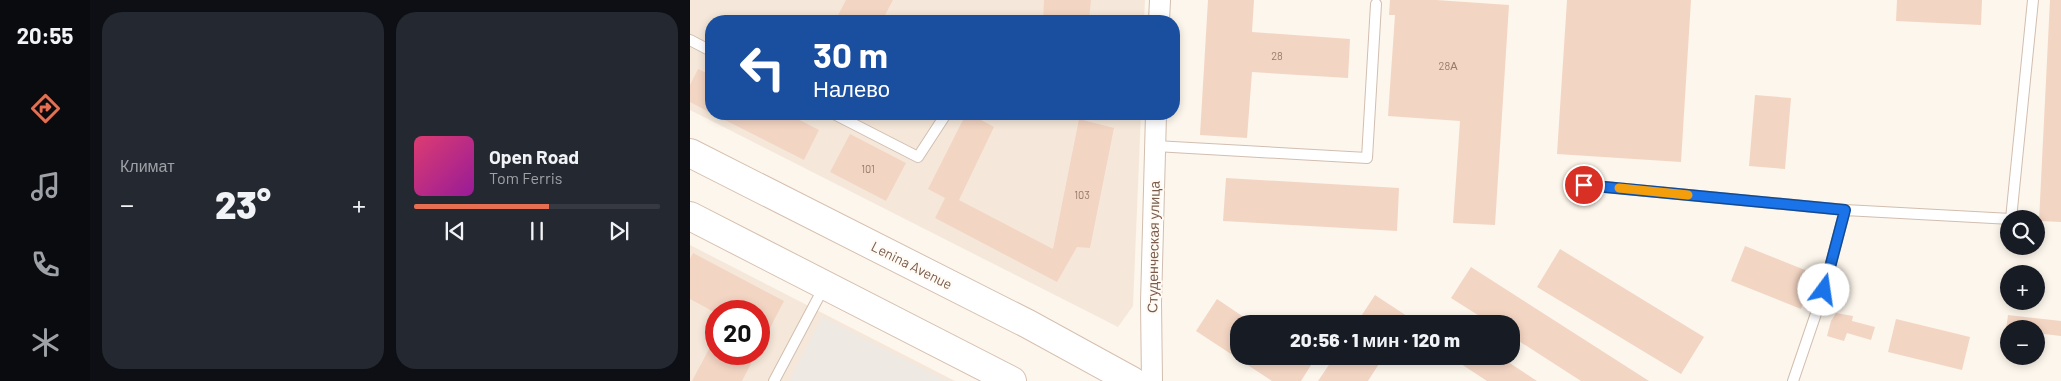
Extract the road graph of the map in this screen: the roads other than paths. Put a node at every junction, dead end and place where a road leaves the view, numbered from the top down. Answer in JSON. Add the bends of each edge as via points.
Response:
{"nodes":[{"id":1,"x":1160,"y":0,"type":"edge"},
{"id":2,"x":2033,"y":0,"type":"edge"},
{"id":3,"x":1376,"y":4,"type":"dead end"},
{"id":4,"x":1159,"y":15,"type":"edge"},
{"id":5,"x":690,"y":40,"type":"edge"},
{"id":6,"x":705,"y":48,"type":"edge"},
{"id":7,"x":846,"y":120,"type":"edge"},
{"id":8,"x":942,"y":120,"type":"edge"},
{"id":9,"x":1156,"y":120,"type":"edge"},
{"id":10,"x":1155,"y":146,"type":"junction"},
{"id":11,"x":690,"y":153,"type":"edge"},
{"id":12,"x":1584,"y":185,"type":"dead end"},
{"id":13,"x":1845,"y":210,"type":"junction"},
{"id":14,"x":690,"y":216,"type":"edge"},
{"id":15,"x":825,"y":285,"type":"junction"},
{"id":16,"x":774,"y":381,"type":"edge"},
{"id":17,"x":1012,"y":381,"type":"edge"},
{"id":18,"x":1132,"y":381,"type":"edge"},
{"id":19,"x":1152,"y":381,"type":"edge"},
{"id":20,"x":1793,"y":381,"type":"edge"}],
"edges":[{"from":1,"to":4,"type":"street"},
{"from":2,"to":13,"type":"lane","via":[[2011,219]]},
{"from":3,"to":10,"type":"lane","via":[[1367,158]]},
{"from":5,"to":6,"type":"lane"},
{"from":7,"to":8,"type":"lane","via":[[918,157]]},
{"from":9,"to":10,"type":"street","name":"Студенческая улица"},
{"from":10,"to":19,"type":"street","name":"Студенческая улица"},
{"from":11,"to":18,"type":"main road","name":"Lenina Avenue"},
{"from":12,"to":13,"type":"lane"},
{"from":13,"to":20,"type":"lane","via":[[1824,290]]},
{"from":14,"to":15,"type":"main road"},
{"from":15,"to":16,"type":"lane"},
{"from":15,"to":17,"type":"main road"}]}
